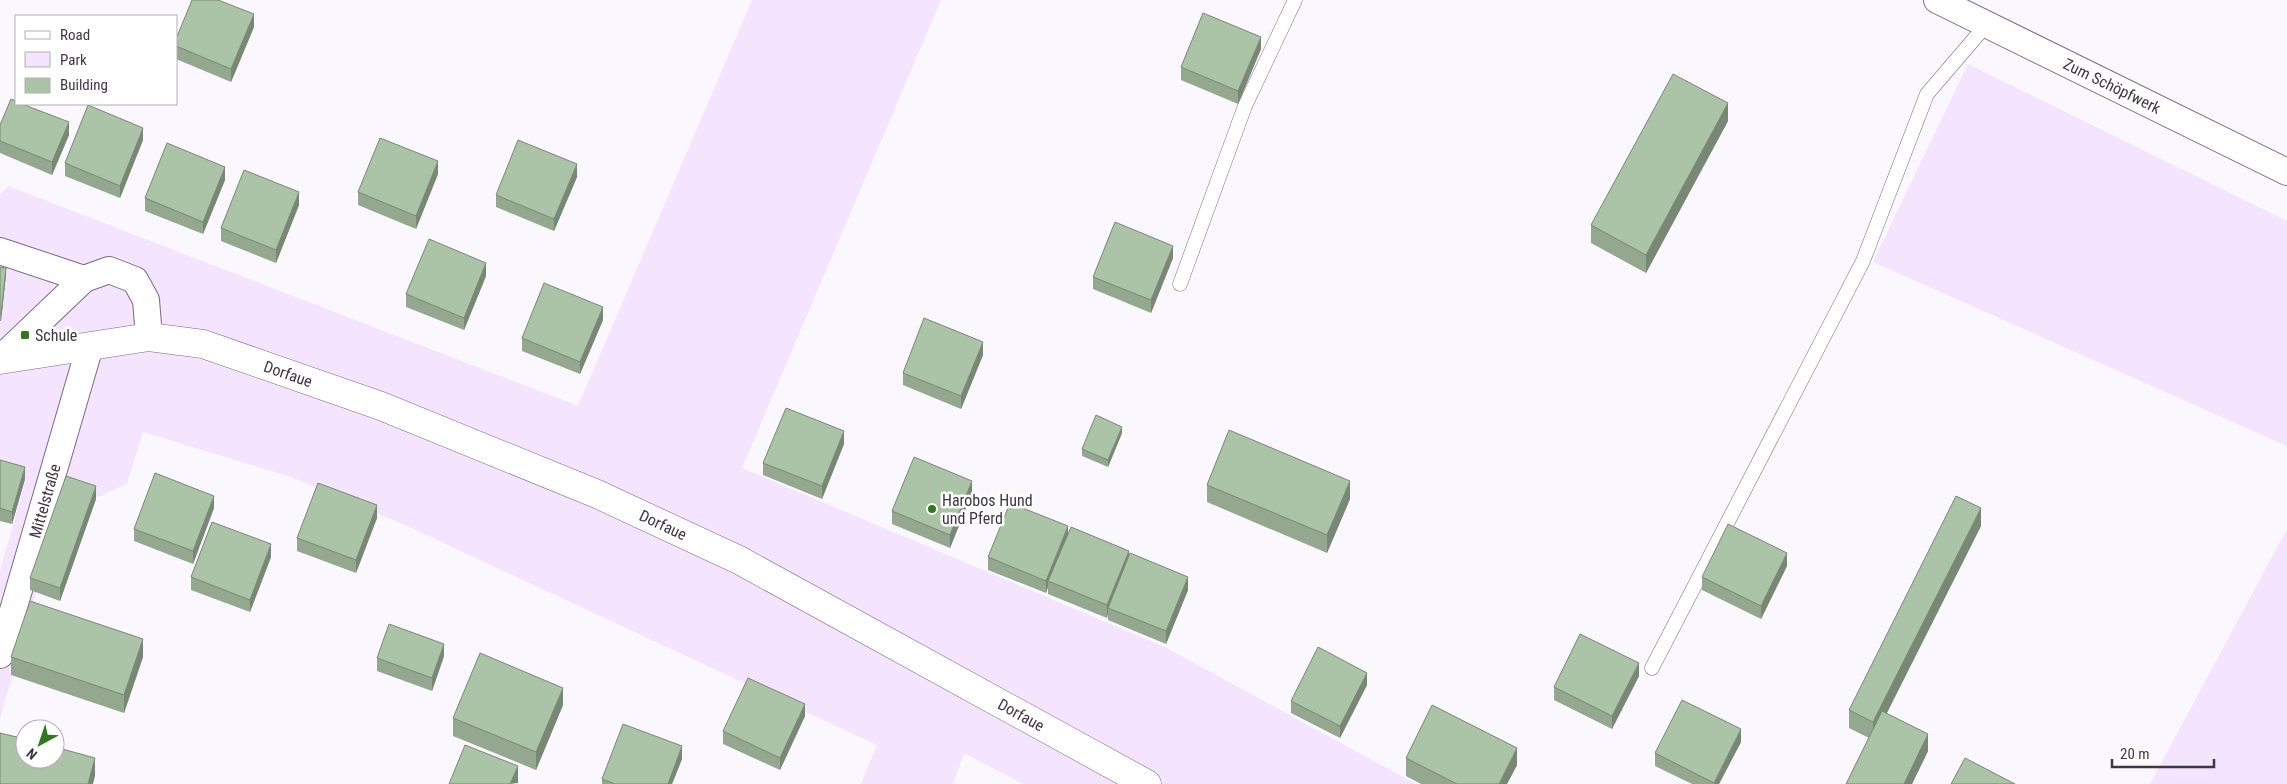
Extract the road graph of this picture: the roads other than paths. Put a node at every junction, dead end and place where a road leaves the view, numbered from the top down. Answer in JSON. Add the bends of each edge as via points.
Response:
{"nodes":[{"id":1,"x":1295,"y":0,"type":"edge"},
{"id":2,"x":1937,"y":0,"type":"edge"},
{"id":3,"x":1987,"y":24,"type":"junction"},
{"id":4,"x":2287,"y":172,"type":"edge"},
{"id":5,"x":0,"y":251,"type":"edge"},
{"id":6,"x":84,"y":279,"type":"junction"},
{"id":7,"x":1180,"y":284,"type":"dead end"},
{"id":8,"x":149,"y":337,"type":"junction"},
{"id":9,"x":90,"y":346,"type":"junction"},
{"id":10,"x":0,"y":360,"type":"edge"},
{"id":11,"x":0,"y":655,"type":"edge"},
{"id":12,"x":1652,"y":668,"type":"dead end"},
{"id":13,"x":1147,"y":784,"type":"edge"}],
"edges":[{"from":1,"to":7,"type":"lane","via":[[1245,106]]},
{"from":2,"to":3,"type":"street","name":"Zum Schöpfwerk"},
{"from":3,"to":4,"type":"street","name":"Zum Schöpfwerk"},
{"from":3,"to":12,"type":"lane","via":[[1927,94],[1863,261]]},
{"from":5,"to":6,"type":"street"},
{"from":6,"to":8,"type":"street","name":"Dorfaue","via":[[109,270],[136,280],[146,300]]},
{"from":6,"to":10,"type":"street","name":"Dorfaue"},
{"from":8,"to":9,"type":"street","name":"Dorfaue"},
{"from":8,"to":13,"type":"street","name":"Dorfaue","via":[[203,344],[382,406],[597,494],[739,560]]},
{"from":9,"to":10,"type":"street","name":"Dorfaue"},
{"from":9,"to":11,"type":"street","name":"Mittelstraße"}]}
